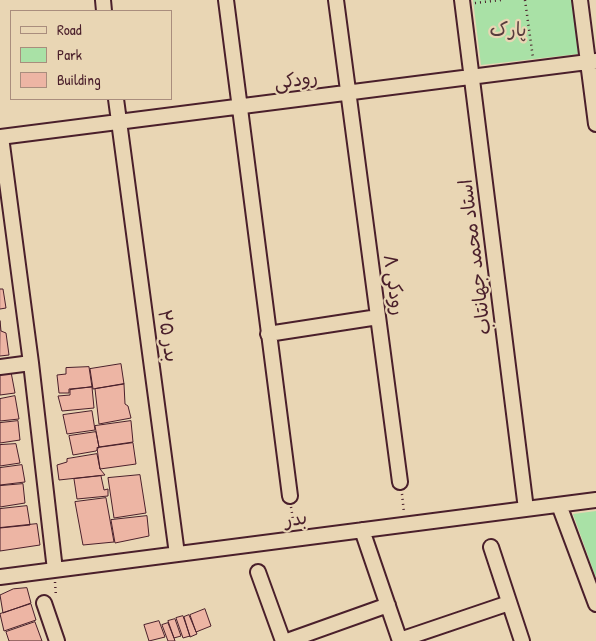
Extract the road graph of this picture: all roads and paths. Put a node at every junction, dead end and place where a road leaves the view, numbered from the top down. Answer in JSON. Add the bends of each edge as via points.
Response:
{"nodes":[{"id":1,"x":226,"y":0,"type":"edge"},
{"id":2,"x":336,"y":0,"type":"edge"},
{"id":3,"x":501,"y":0,"type":"edge"},
{"id":4,"x":525,"y":0,"type":"edge"},
{"id":5,"x":580,"y":0,"type":"edge"},
{"id":6,"x":463,"y":2,"type":"edge"},
{"id":7,"x":592,"y":61,"type":"edge"},
{"id":8,"x":534,"y":69,"type":"junction"},
{"id":9,"x":473,"y":76,"type":"junction"},
{"id":10,"x":348,"y":93,"type":"junction"},
{"id":11,"x":116,"y":100,"type":"edge"},
{"id":12,"x":238,"y":107,"type":"junction"},
{"id":13,"x":119,"y":123,"type":"junction"},
{"id":14,"x":596,"y":124,"type":"edge"},
{"id":15,"x":0,"y":137,"type":"edge"},
{"id":16,"x":378,"y":318,"type":"junction"},
{"id":17,"x":268,"y":334,"type":"junction"},
{"id":18,"x":31,"y":363,"type":"junction"},
{"id":19,"x":0,"y":367,"type":"edge"},
{"id":20,"x":400,"y":482,"type":"joint"},
{"id":21,"x":290,"y":496,"type":"joint"},
{"id":22,"x":596,"y":500,"type":"edge"},
{"id":23,"x":560,"y":505,"type":"junction"},
{"id":24,"x":526,"y":509,"type":"junction"},
{"id":25,"x":406,"y":525,"type":"junction"},
{"id":26,"x":362,"y":530,"type":"junction"},
{"id":27,"x":296,"y":539,"type":"junction"},
{"id":28,"x":490,"y":547,"type":"dead end"},
{"id":29,"x":177,"y":554,"type":"junction"},
{"id":30,"x":55,"y":570,"type":"junction"},
{"id":31,"x":258,"y":572,"type":"dead end"},
{"id":32,"x":0,"y":577,"type":"edge"},
{"id":33,"x":44,"y":603,"type":"joint"},
{"id":34,"x":509,"y":603,"type":"junction"},
{"id":35,"x":596,"y":604,"type":"edge"},
{"id":36,"x":388,"y":605,"type":"junction"},
{"id":37,"x":57,"y":641,"type":"edge"},
{"id":38,"x":282,"y":641,"type":"edge"},
{"id":39,"x":287,"y":641,"type":"edge"},
{"id":40,"x":400,"y":641,"type":"edge"},
{"id":41,"x":522,"y":641,"type":"edge"}],
"edges":[{"from":1,"to":12,"type":"street"},
{"from":2,"to":10,"type":"street","name":"رودکی ۸"},
{"from":3,"to":6,"type":"path"},
{"from":4,"to":8,"type":"path"},
{"from":5,"to":7,"type":"street"},
{"from":6,"to":9,"type":"street","name":"استاد محمد جهانتاب"},
{"from":7,"to":8,"type":"street","name":"رودکی"},
{"from":7,"to":14,"type":"street"},
{"from":8,"to":9,"type":"street","name":"رودکی"},
{"from":9,"to":10,"type":"street","name":"رودکی"},
{"from":9,"to":24,"type":"street","name":"استاد محمد جهانتاب"},
{"from":10,"to":12,"type":"street","name":"رودکی"},
{"from":10,"to":16,"type":"street","name":"رودکی ۸"},
{"from":11,"to":13,"type":"street","name":"بدر ۲۵"},
{"from":12,"to":13,"type":"street","name":"رودکی"},
{"from":12,"to":17,"type":"street"},
{"from":13,"to":15,"type":"street","name":"رودکی"},
{"from":13,"to":29,"type":"street","name":"بدر ۲۵"},
{"from":15,"to":18,"type":"street"},
{"from":16,"to":17,"type":"street"},
{"from":16,"to":20,"type":"street","name":"رودکی ۸"},
{"from":17,"to":21,"type":"street"},
{"from":18,"to":19,"type":"street"},
{"from":18,"to":30,"type":"street"},
{"from":20,"to":25,"type":"path"},
{"from":21,"to":27,"type":"path"},
{"from":22,"to":23,"type":"street","name":"بدر"},
{"from":23,"to":24,"type":"street","name":"بدر"},
{"from":23,"to":35,"type":"street"},
{"from":24,"to":25,"type":"street","name":"بدر"},
{"from":25,"to":26,"type":"street","name":"بدر"},
{"from":26,"to":27,"type":"street","name":"بدر"},
{"from":26,"to":36,"type":"street"},
{"from":27,"to":29,"type":"street","name":"بدر"},
{"from":28,"to":34,"type":"street"},
{"from":29,"to":30,"type":"street","name":"بدر"},
{"from":30,"to":32,"type":"street","name":"بدر"},
{"from":30,"to":33,"type":"path","via":[[56,598]]},
{"from":31,"to":38,"type":"street"},
{"from":33,"to":37,"type":"street"},
{"from":34,"to":40,"type":"street"},
{"from":34,"to":41,"type":"street"},
{"from":36,"to":39,"type":"street"},
{"from":36,"to":40,"type":"street"}]}
